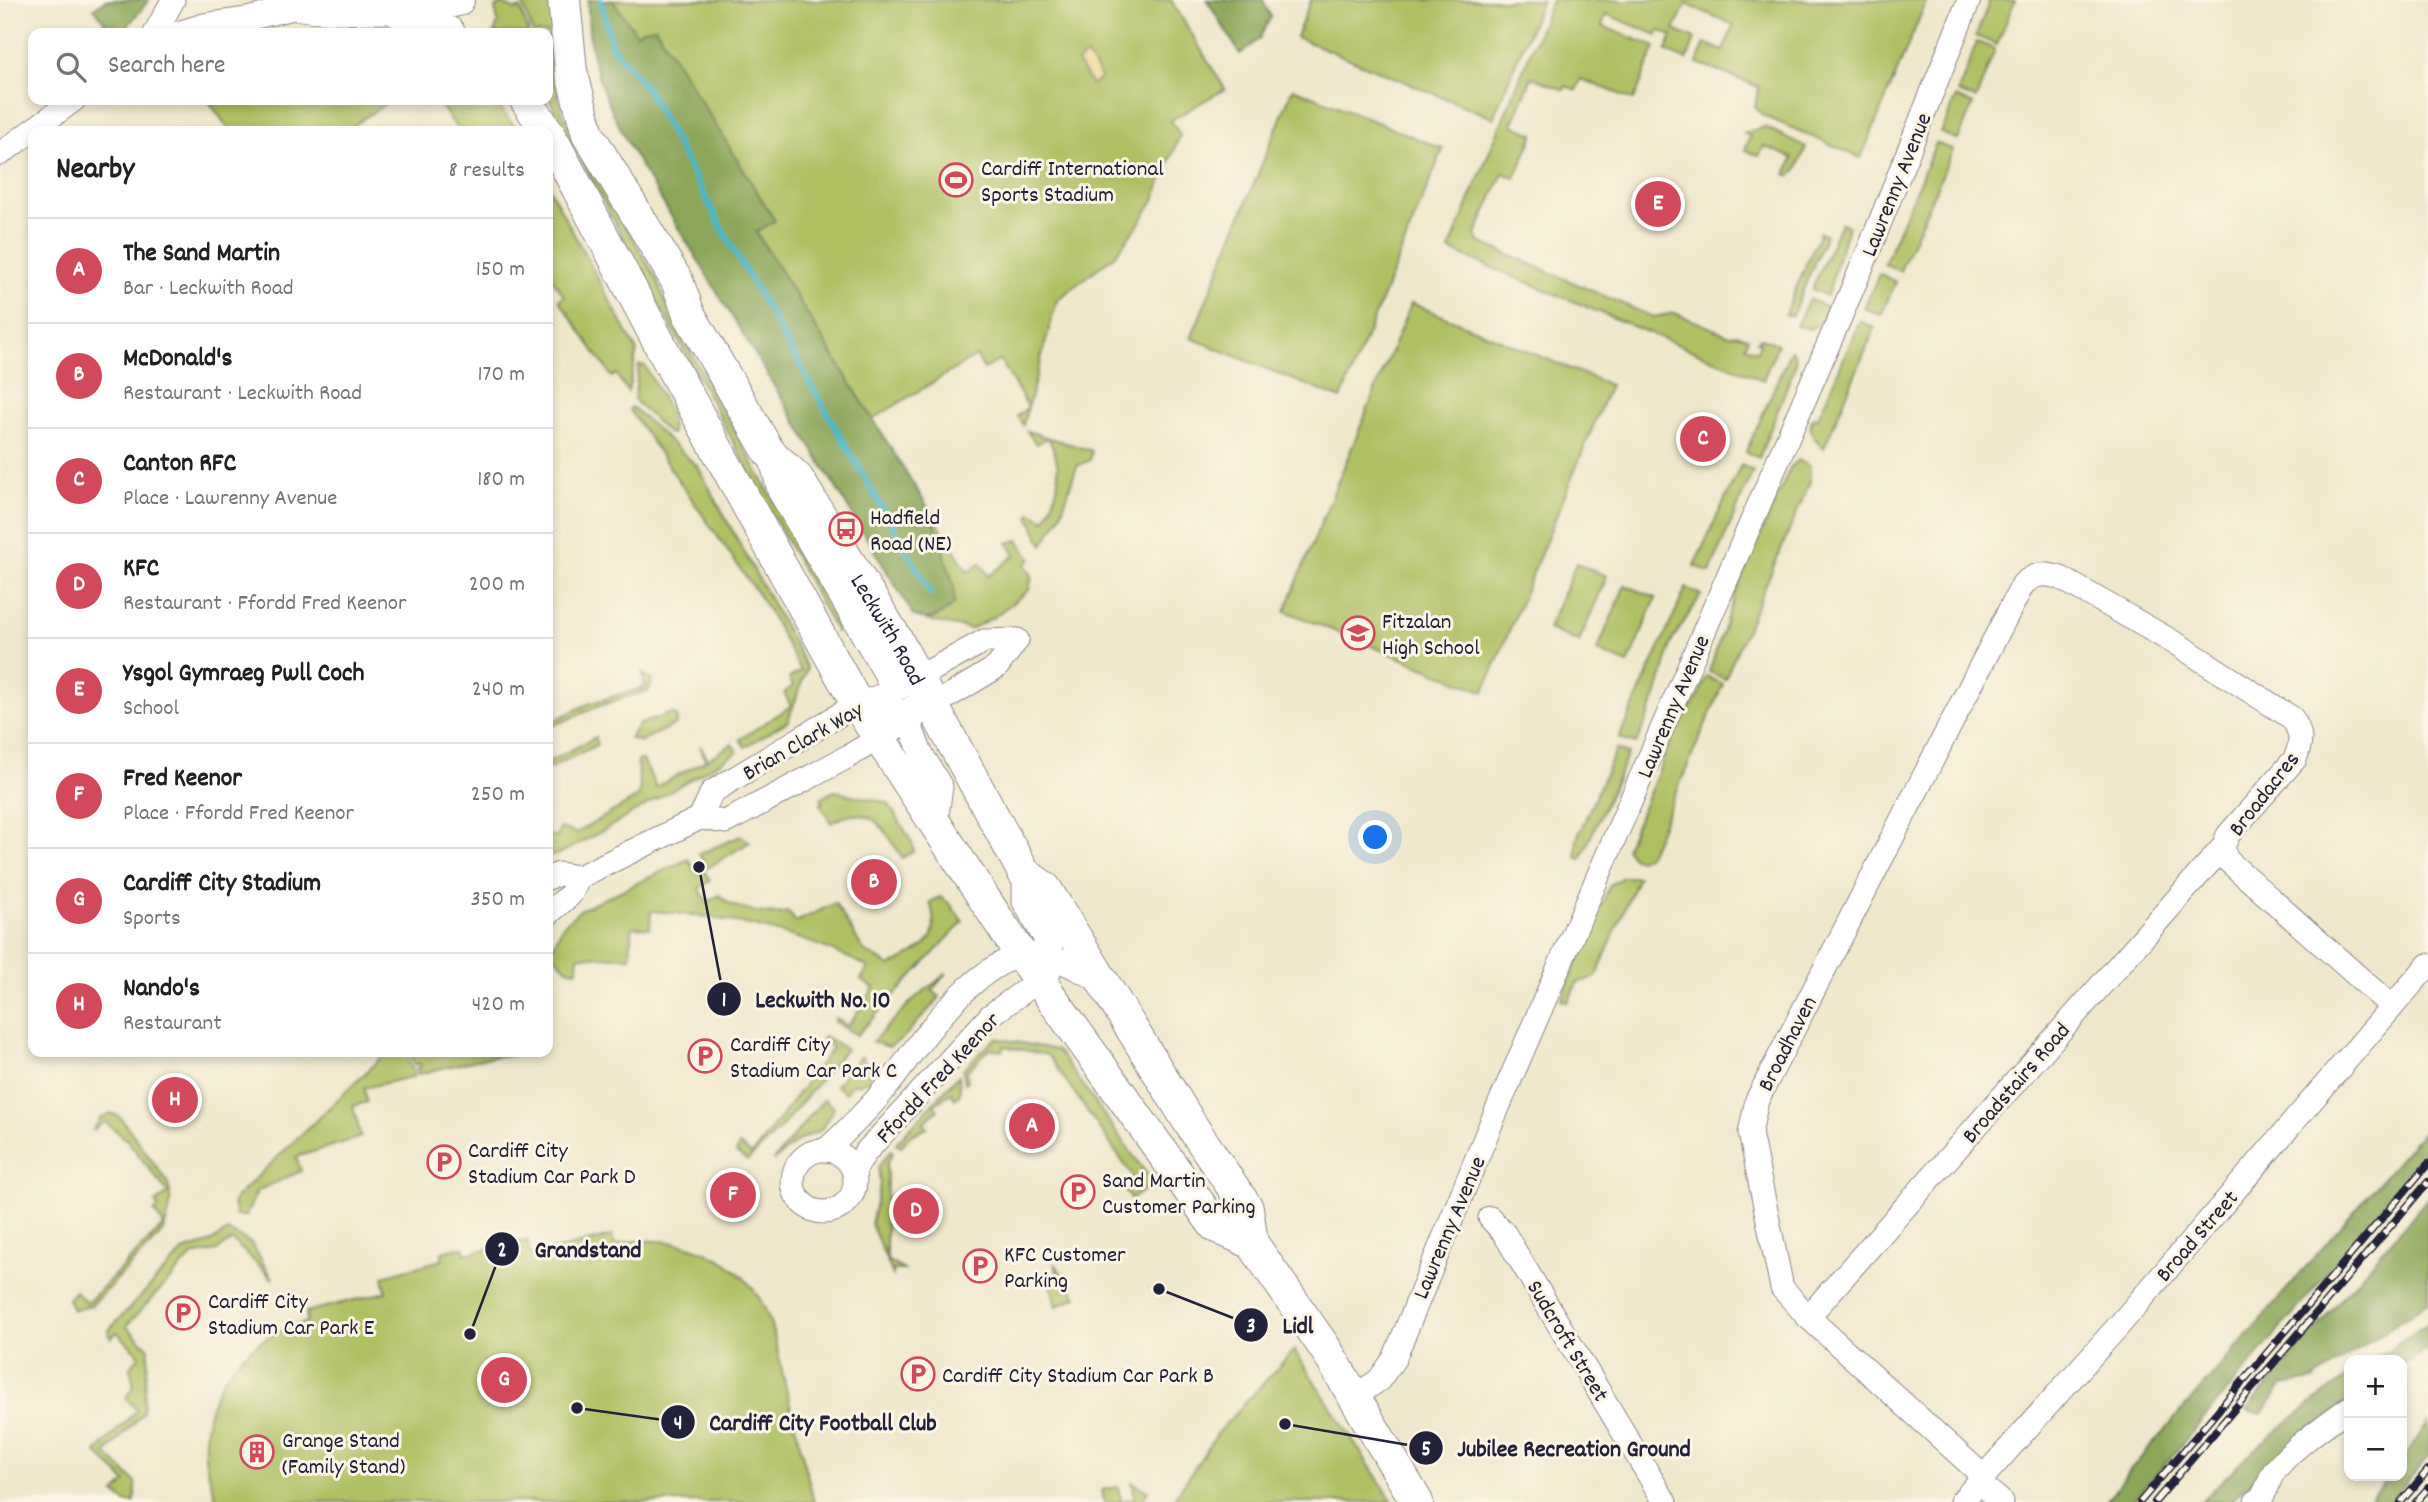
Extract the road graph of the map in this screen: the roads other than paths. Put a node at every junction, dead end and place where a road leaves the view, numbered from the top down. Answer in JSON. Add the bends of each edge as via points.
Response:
{"nodes":[{"id":1,"x":173,"y":0,"type":"edge"},
{"id":2,"x":458,"y":0,"type":"edge"},
{"id":3,"x":564,"y":0,"type":"edge"},
{"id":4,"x":1969,"y":0,"type":"edge"},
{"id":5,"x":293,"y":2,"type":"edge"},
{"id":6,"x":380,"y":7,"type":"junction"},
{"id":7,"x":158,"y":28,"type":"edge"},
{"id":8,"x":194,"y":28,"type":"edge"},
{"id":9,"x":438,"y":28,"type":"edge"},
{"id":10,"x":67,"y":105,"type":"edge"},
{"id":11,"x":529,"y":105,"type":"edge"},
{"id":12,"x":38,"y":126,"type":"edge"},
{"id":13,"x":543,"y":126,"type":"edge"},
{"id":14,"x":28,"y":133,"type":"edge"},
{"id":15,"x":553,"y":143,"type":"edge"},
{"id":16,"x":0,"y":153,"type":"edge"},
{"id":17,"x":2034,"y":575,"type":"joint"},
{"id":18,"x":905,"y":685,"type":"junction"},
{"id":19,"x":857,"y":704,"type":"junction"},
{"id":20,"x":922,"y":712,"type":"junction"},
{"id":21,"x":881,"y":737,"type":"junction"},
{"id":22,"x":700,"y":818,"type":"junction"},
{"id":23,"x":936,"y":821,"type":"junction"},
{"id":24,"x":2223,"y":847,"type":"junction"},
{"id":25,"x":1024,"y":873,"type":"junction"},
{"id":26,"x":553,"y":876,"type":"edge"},
{"id":27,"x":579,"y":877,"type":"junction"},
{"id":28,"x":553,"y":909,"type":"edge"},
{"id":29,"x":1021,"y":955,"type":"junction"},
{"id":30,"x":2428,"y":965,"type":"edge"},
{"id":31,"x":1046,"y":970,"type":"junction"},
{"id":32,"x":1102,"y":981,"type":"junction"},
{"id":33,"x":2392,"y":1007,"type":"junction"},
{"id":34,"x":826,"y":1150,"type":"junction"},
{"id":35,"x":854,"y":1171,"type":"junction"},
{"id":36,"x":1490,"y":1218,"type":"dead end"},
{"id":37,"x":1252,"y":1243,"type":"junction"},
{"id":38,"x":1808,"y":1317,"type":"junction"},
{"id":39,"x":1354,"y":1397,"type":"junction"},
{"id":40,"x":2344,"y":1412,"type":"edge"},
{"id":41,"x":1981,"y":1479,"type":"junction"},
{"id":42,"x":2259,"y":1500,"type":"edge"},
{"id":43,"x":1417,"y":1502,"type":"edge"},
{"id":44,"x":1665,"y":1502,"type":"edge"},
{"id":45,"x":1961,"y":1502,"type":"edge"},
{"id":46,"x":2002,"y":1502,"type":"edge"}],
"edges":[{"from":1,"to":7,"type":"street"},
{"from":2,"to":6,"type":"main road"},
{"from":3,"to":18,"type":"main road","name":"Leckwith Road","via":[[570,71],[588,134],[677,281],[689,314],[769,452],[797,478]]},
{"from":4,"to":39,"type":"street","name":"Lawrenny Avenue","via":[[1864,262],[1394,1359],[1379,1380]]},
{"from":5,"to":6,"type":"main road"},
{"from":5,"to":8,"type":"street","via":[[247,19]]},
{"from":6,"to":9,"type":"main road"},
{"from":10,"to":12,"type":"street"},
{"from":11,"to":13,"type":"main road","name":"Leckwith Road"},
{"from":14,"to":16,"type":"street"},
{"from":15,"to":19,"type":"main road","name":"Leckwith Road"},
{"from":17,"to":24,"type":"street","name":"Broadacres","via":[[2061,578],[2097,597],[2291,718],[2301,744],[2295,759],[2228,835]]},
{"from":17,"to":38,"type":"street","name":"Broadhaven","via":[[2023,584],[1757,1100],[1750,1133],[1782,1288]]},
{"from":18,"to":19,"type":"street","name":"Brian Clark Way"},
{"from":18,"to":20,"type":"main road","name":"Leckwith Road"},
{"from":18,"to":20,"type":"street","name":"Brian Clark Way","via":[[984,641],[1017,640],[997,667]]},
{"from":18,"to":21,"type":"street"},
{"from":19,"to":21,"type":"main road","name":"Leckwith Road"},
{"from":19,"to":22,"type":"street","name":"Brian Clark Way","via":[[712,792]]},
{"from":20,"to":21,"type":"street","name":"Brian Clark Way"},
{"from":20,"to":23,"type":"street","via":[[911,727],[941,788]]},
{"from":20,"to":25,"type":"main road","name":"Leckwith Road"},
{"from":21,"to":22,"type":"street","name":"Brian Clark Way","via":[[725,822]]},
{"from":21,"to":23,"type":"main road","name":"Leckwith Road","via":[[918,800]]},
{"from":22,"to":27,"type":"street","name":"Brian Clark Way"},
{"from":23,"to":29,"type":"main road","name":"Leckwith Road"},
{"from":24,"to":33,"type":"street","name":"Broadacres","via":[[2233,868]]},
{"from":24,"to":38,"type":"street","name":"Broadstairs Road"},
{"from":25,"to":31,"type":"street","via":[[1024,902],[1051,949]]},
{"from":25,"to":32,"type":"main road","name":"Leckwith Road","via":[[1045,888]]},
{"from":26,"to":27,"type":"street","name":"Brian Clark Way"},
{"from":27,"to":28,"type":"street","name":"Brian Clark Way","via":[[570,894]]},
{"from":29,"to":31,"type":"main road","name":"Leckwith Road"},
{"from":29,"to":34,"type":"street","name":"Ffordd Fred Keenor","via":[[961,992],[899,1071]]},
{"from":30,"to":33,"type":"street","name":"Broad Street"},
{"from":31,"to":32,"type":"street"},
{"from":31,"to":35,"type":"street","name":"Ffordd Fred Keenor","via":[[991,1014],[873,1143]]},
{"from":31,"to":37,"type":"main road","name":"Leckwith Road","via":[[1215,1226]]},
{"from":32,"to":37,"type":"main road","name":"Leckwith Road","via":[[1247,1208]]},
{"from":33,"to":41,"type":"street","name":"Broad Street"},
{"from":34,"to":35,"type":"street","via":[[848,1160]]},
{"from":34,"to":35,"type":"street","name":"Ffordd Fred Keenor","via":[[807,1155],[795,1169],[793,1181],[801,1203],[821,1213],[842,1208],[854,1191]]},
{"from":36,"to":44,"type":"street","name":"Sudcroft Street","via":[[1504,1233]]},
{"from":37,"to":39,"type":"main road","name":"Leckwith Road"},
{"from":38,"to":41,"type":"street","name":"Broadhaven"},
{"from":39,"to":43,"type":"main road","name":"Leckwith Road"},
{"from":40,"to":42,"type":"street","via":[[2273,1472]]},
{"from":41,"to":45,"type":"street","name":"Broad Street"},
{"from":41,"to":46,"type":"street","name":"Broadhaven"}]}
